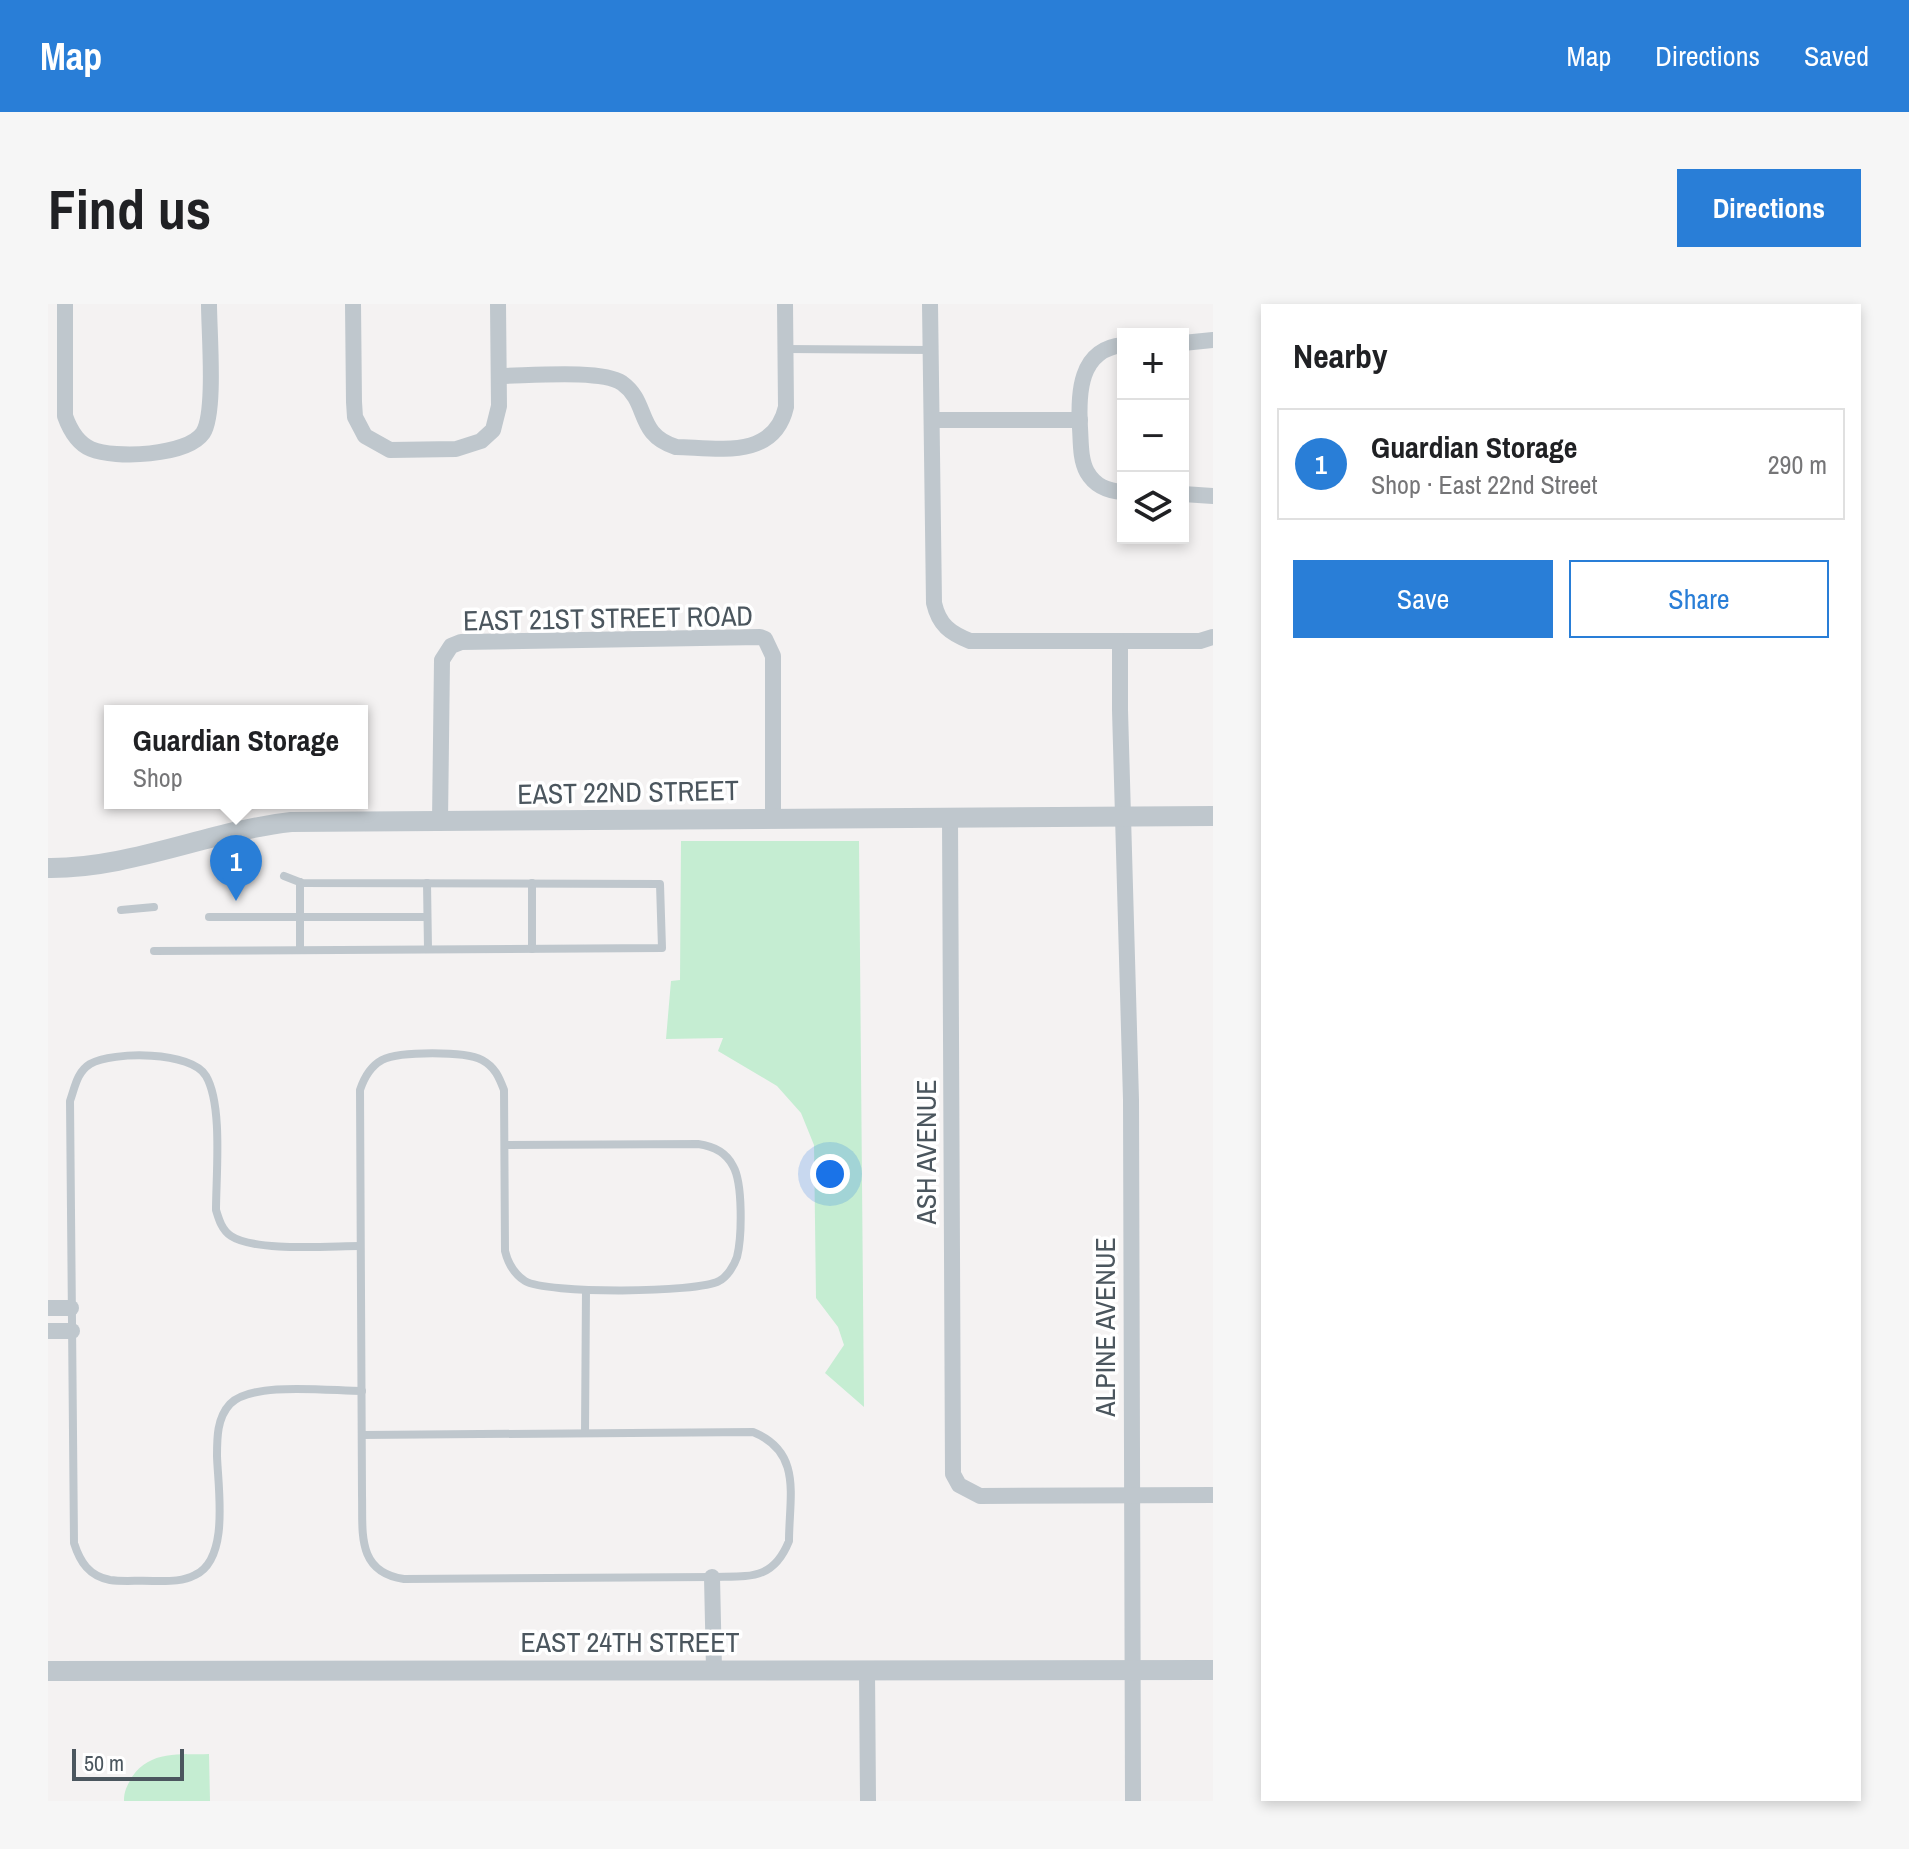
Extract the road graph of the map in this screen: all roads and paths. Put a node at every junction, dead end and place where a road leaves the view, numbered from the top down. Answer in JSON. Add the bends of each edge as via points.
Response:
{"nodes":[{"id":1,"x":65,"y":304,"type":"edge"},
{"id":2,"x":209,"y":304,"type":"edge"},
{"id":3,"x":353,"y":304,"type":"edge"},
{"id":4,"x":498,"y":304,"type":"edge"},
{"id":5,"x":785,"y":304,"type":"edge"},
{"id":6,"x":930,"y":304,"type":"edge"},
{"id":7,"x":1213,"y":340,"type":"edge"},
{"id":8,"x":1189,"y":342,"type":"edge"},
{"id":9,"x":1117,"y":347,"type":"edge"},
{"id":10,"x":786,"y":349,"type":"junction"},
{"id":11,"x":930,"y":350,"type":"junction"},
{"id":12,"x":499,"y":376,"type":"junction"},
{"id":13,"x":932,"y":420,"type":"junction"},
{"id":14,"x":1080,"y":420,"type":"junction"},
{"id":15,"x":1117,"y":491,"type":"edge"},
{"id":16,"x":1189,"y":494,"type":"edge"},
{"id":17,"x":1213,"y":496,"type":"edge"},
{"id":18,"x":1213,"y":637,"type":"edge"},
{"id":19,"x":1120,"y":642,"type":"junction"},
{"id":20,"x":1123,"y":816,"type":"junction"},
{"id":21,"x":1213,"y":816,"type":"edge"},
{"id":22,"x":773,"y":818,"type":"junction"},
{"id":23,"x":950,"y":818,"type":"junction"},
{"id":24,"x":440,"y":822,"type":"junction"},
{"id":25,"x":48,"y":868,"type":"edge"},
{"id":26,"x":284,"y":876,"type":"dead end"},
{"id":27,"x":300,"y":882,"type":"junction"},
{"id":28,"x":427,"y":883,"type":"junction"},
{"id":29,"x":532,"y":883,"type":"junction"},
{"id":30,"x":154,"y":907,"type":"dead end"},
{"id":31,"x":121,"y":910,"type":"dead end"},
{"id":32,"x":209,"y":917,"type":"dead end"},
{"id":33,"x":427,"y":917,"type":"junction"},
{"id":34,"x":300,"y":918,"type":"junction"},
{"id":35,"x":428,"y":949,"type":"junction"},
{"id":36,"x":532,"y":949,"type":"junction"},
{"id":37,"x":300,"y":950,"type":"junction"},
{"id":38,"x":154,"y":951,"type":"dead end"},
{"id":39,"x":505,"y":1145,"type":"junction"},
{"id":40,"x":360,"y":1246,"type":"junction"},
{"id":41,"x":586,"y":1290,"type":"junction"},
{"id":42,"x":48,"y":1308,"type":"edge"},
{"id":43,"x":71,"y":1308,"type":"junction"},
{"id":44,"x":48,"y":1331,"type":"edge"},
{"id":45,"x":72,"y":1331,"type":"junction"},
{"id":46,"x":362,"y":1391,"type":"junction"},
{"id":47,"x":585,"y":1433,"type":"junction"},
{"id":48,"x":362,"y":1435,"type":"junction"},
{"id":49,"x":1213,"y":1495,"type":"edge"},
{"id":50,"x":1131,"y":1496,"type":"junction"},
{"id":51,"x":712,"y":1577,"type":"junction"},
{"id":52,"x":714,"y":1669,"type":"junction"},
{"id":53,"x":867,"y":1670,"type":"junction"},
{"id":54,"x":1133,"y":1670,"type":"junction"},
{"id":55,"x":1213,"y":1670,"type":"edge"},
{"id":56,"x":48,"y":1671,"type":"edge"},
{"id":57,"x":868,"y":1801,"type":"edge"},
{"id":58,"x":1133,"y":1801,"type":"edge"}],
"edges":[{"from":1,"to":2,"type":"street","via":[[65,416],[78,440],[106,453],[168,452],[186,447],[204,432],[210,413]]},
{"from":3,"to":12,"type":"street","via":[[355,417],[365,436],[379,446],[456,449],[481,441],[497,420]]},
{"from":4,"to":12,"type":"street"},
{"from":5,"to":10,"type":"street"},
{"from":6,"to":11,"type":"street"},
{"from":7,"to":8,"type":"street"},
{"from":9,"to":14,"type":"street","via":[[1100,352],[1087,366]]},
{"from":10,"to":11,"type":"lane"},
{"from":10,"to":12,"type":"street","via":[[783,419],[773,434],[752,446],[665,443],[648,430],[632,392],[612,378]]},
{"from":11,"to":13,"type":"street"},
{"from":13,"to":14,"type":"street"},
{"from":13,"to":19,"type":"street","via":[[934,603],[943,627],[970,641]]},
{"from":14,"to":15,"type":"street","via":[[1086,470],[1104,489]]},
{"from":16,"to":17,"type":"street"},
{"from":18,"to":19,"type":"street"},
{"from":19,"to":20,"type":"street","name":"ALPINE AVENUE"},
{"from":20,"to":21,"type":"street","name":"EAST 22ND STREET"},
{"from":20,"to":23,"type":"street","name":"EAST 22ND STREET"},
{"from":20,"to":50,"type":"street","name":"ALPINE AVENUE","via":[[1131,1100]]},
{"from":22,"to":23,"type":"street","name":"EAST 22ND STREET"},
{"from":22,"to":24,"type":"street","name":"EAST 22ND STREET"},
{"from":22,"to":24,"type":"street","name":"EAST 21ST STREET ROAD","via":[[773,656],[760,637],[451,646],[442,660]]},
{"from":23,"to":50,"type":"street","name":"ASH AVENUE","via":[[953,1474],[959,1485],[980,1496]]},
{"from":24,"to":25,"type":"street","name":"EAST 22ND STREET","via":[[291,822],[117,861]]},
{"from":26,"to":27,"type":"lane"},
{"from":27,"to":28,"type":"lane"},
{"from":27,"to":34,"type":"lane"},
{"from":28,"to":29,"type":"lane"},
{"from":28,"to":33,"type":"lane"},
{"from":29,"to":36,"type":"lane"},
{"from":29,"to":36,"type":"lane","via":[[660,884],[662,948]]},
{"from":30,"to":31,"type":"lane"},
{"from":32,"to":34,"type":"lane"},
{"from":33,"to":34,"type":"lane"},
{"from":33,"to":35,"type":"lane"},
{"from":34,"to":37,"type":"lane"},
{"from":35,"to":36,"type":"lane"},
{"from":35,"to":37,"type":"lane"},
{"from":37,"to":38,"type":"lane"},
{"from":39,"to":40,"type":"lane","via":[[504,1090],[485,1062],[447,1055],[382,1061],[360,1090]]},
{"from":39,"to":41,"type":"lane","via":[[509,1264],[535,1286]]},
{"from":39,"to":41,"type":"lane","via":[[698,1144],[724,1154],[735,1169],[738,1251],[723,1279],[697,1288]]},
{"from":40,"to":43,"type":"lane","via":[[252,1245],[230,1236],[216,1210],[215,1099],[205,1073],[178,1059],[107,1058],[82,1071],[70,1101]]},
{"from":40,"to":46,"type":"lane"},
{"from":41,"to":47,"type":"lane"},
{"from":42,"to":43,"type":"street"},
{"from":43,"to":45,"type":"lane"},
{"from":44,"to":45,"type":"street"},
{"from":45,"to":46,"type":"lane","via":[[74,1543],[92,1573],[112,1580],[177,1581],[209,1565],[218,1543],[218,1432],[233,1401],[259,1391]]},
{"from":46,"to":48,"type":"lane"},
{"from":47,"to":48,"type":"lane"},
{"from":47,"to":51,"type":"lane","via":[[753,1432],[779,1448],[789,1469],[785,1551],[762,1574]]},
{"from":48,"to":51,"type":"lane","via":[[366,1554],[393,1577]]},
{"from":49,"to":50,"type":"street"},
{"from":50,"to":54,"type":"street","name":"ALPINE AVENUE"},
{"from":51,"to":52,"type":"street"},
{"from":52,"to":53,"type":"street","name":"EAST 24TH STREET"},
{"from":52,"to":56,"type":"street","name":"EAST 24TH STREET"},
{"from":53,"to":54,"type":"street","name":"EAST 24TH STREET"},
{"from":53,"to":57,"type":"street"},
{"from":54,"to":55,"type":"street","name":"EAST 24TH STREET"},
{"from":54,"to":58,"type":"street","name":"ALPINE AVENUE"}]}
